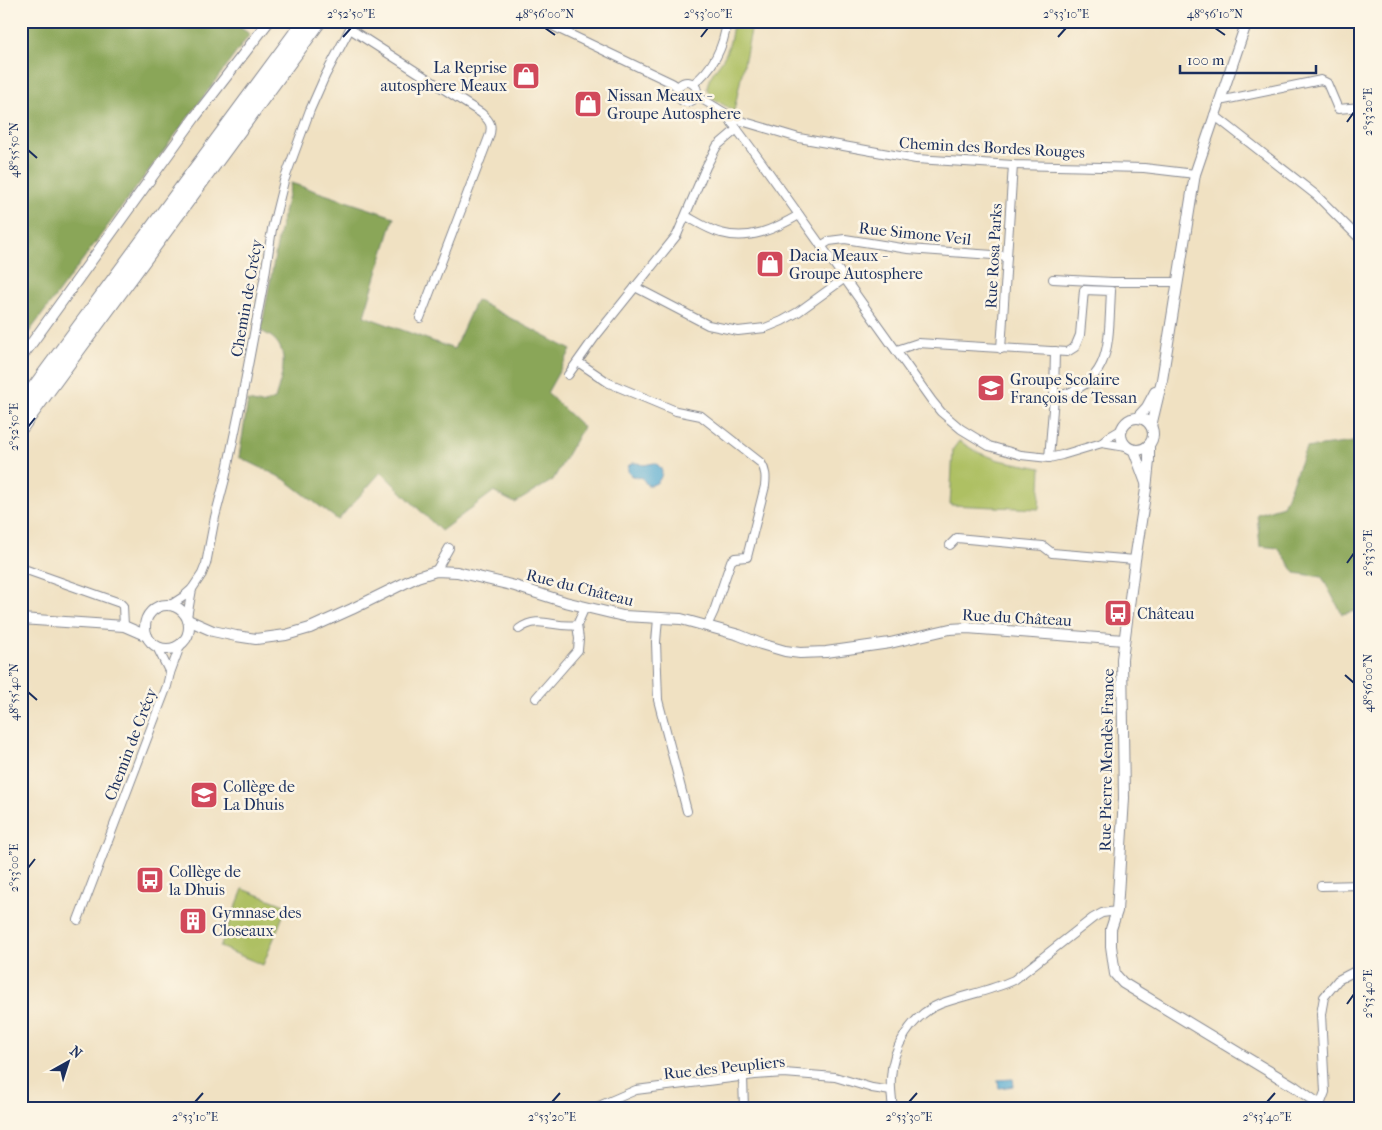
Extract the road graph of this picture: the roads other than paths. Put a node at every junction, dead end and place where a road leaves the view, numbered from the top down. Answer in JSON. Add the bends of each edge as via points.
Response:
{"nodes":[{"id":1,"x":269,"y":21,"type":"edge"},
{"id":2,"x":305,"y":21,"type":"edge"},
{"id":3,"x":319,"y":21,"type":"edge"},
{"id":4,"x":542,"y":21,"type":"edge"},
{"id":5,"x":728,"y":21,"type":"edge"},
{"id":6,"x":1247,"y":21,"type":"edge"},
{"id":7,"x":352,"y":25,"type":"edge"},
{"id":8,"x":693,"y":84,"type":"junction"},
{"id":9,"x":678,"y":87,"type":"junction"},
{"id":10,"x":697,"y":96,"type":"junction"},
{"id":11,"x":1219,"y":101,"type":"junction"},
{"id":12,"x":1361,"y":107,"type":"edge"},
{"id":13,"x":1214,"y":114,"type":"junction"},
{"id":14,"x":734,"y":126,"type":"junction"},
{"id":15,"x":1012,"y":165,"type":"junction"},
{"id":16,"x":1195,"y":174,"type":"junction"},
{"id":17,"x":799,"y":215,"type":"junction"},
{"id":18,"x":686,"y":216,"type":"junction"},
{"id":19,"x":1361,"y":240,"type":"edge"},
{"id":20,"x":821,"y":246,"type":"junction"},
{"id":21,"x":1007,"y":256,"type":"junction"},
{"id":22,"x":845,"y":278,"type":"junction"},
{"id":23,"x":1053,"y":279,"type":"dead end"},
{"id":24,"x":1178,"y":282,"type":"junction"},
{"id":25,"x":635,"y":287,"type":"junction"},
{"id":26,"x":420,"y":318,"type":"dead end"},
{"id":27,"x":1001,"y":349,"type":"junction"},
{"id":28,"x":896,"y":350,"type":"junction"},
{"id":29,"x":1055,"y":351,"type":"junction"},
{"id":30,"x":21,"y":358,"type":"edge"},
{"id":31,"x":578,"y":362,"type":"junction"},
{"id":32,"x":568,"y":375,"type":"dead end"},
{"id":33,"x":1162,"y":380,"type":"junction"},
{"id":34,"x":1054,"y":397,"type":"junction"},
{"id":35,"x":21,"y":406,"type":"edge"},
{"id":36,"x":1137,"y":418,"type":"junction"},
{"id":37,"x":1151,"y":426,"type":"junction"},
{"id":38,"x":21,"y":427,"type":"edge"},
{"id":39,"x":1121,"y":430,"type":"junction"},
{"id":40,"x":1102,"y":444,"type":"junction"},
{"id":41,"x":1149,"y":446,"type":"junction"},
{"id":42,"x":1130,"y":449,"type":"junction"},
{"id":43,"x":1049,"y":458,"type":"junction"},
{"id":44,"x":1146,"y":484,"type":"junction"},
{"id":45,"x":950,"y":545,"type":"dead end"},
{"id":46,"x":449,"y":548,"type":"dead end"},
{"id":47,"x":1135,"y":560,"type":"junction"},
{"id":48,"x":21,"y":568,"type":"edge"},
{"id":49,"x":436,"y":571,"type":"junction"},
{"id":50,"x":192,"y":589,"type":"junction"},
{"id":51,"x":169,"y":606,"type":"junction"},
{"id":52,"x":584,"y":607,"type":"junction"},
{"id":53,"x":149,"y":615,"type":"junction"},
{"id":54,"x":658,"y":618,"type":"junction"},
{"id":55,"x":21,"y":619,"type":"edge"},
{"id":56,"x":187,"y":619,"type":"junction"},
{"id":57,"x":578,"y":625,"type":"junction"},
{"id":58,"x":124,"y":626,"type":"junction"},
{"id":59,"x":707,"y":626,"type":"junction"},
{"id":60,"x":519,"y":629,"type":"dead end"},
{"id":61,"x":147,"y":636,"type":"junction"},
{"id":62,"x":1124,"y":640,"type":"junction"},
{"id":63,"x":180,"y":646,"type":"junction"},
{"id":64,"x":157,"y":647,"type":"junction"},
{"id":65,"x":170,"y":672,"type":"junction"},
{"id":66,"x":536,"y":698,"type":"dead end"},
{"id":67,"x":687,"y":811,"type":"dead end"},
{"id":68,"x":1361,"y":885,"type":"edge"},
{"id":69,"x":1321,"y":886,"type":"dead end"},
{"id":70,"x":1117,"y":911,"type":"junction"},
{"id":71,"x":78,"y":920,"type":"dead end"},
{"id":72,"x":1361,"y":968,"type":"edge"},
{"id":73,"x":743,"y":1077,"type":"junction"},
{"id":74,"x":891,"y":1091,"type":"junction"},
{"id":75,"x":1319,"y":1107,"type":"edge"},
{"id":76,"x":592,"y":1109,"type":"edge"},
{"id":77,"x":744,"y":1109,"type":"edge"},
{"id":78,"x":893,"y":1109,"type":"edge"}],
"edges":[{"from":1,"to":30,"type":"street","via":[[195,117]]},
{"from":2,"to":35,"type":"highway"},
{"from":3,"to":38,"type":"highway"},
{"from":4,"to":9,"type":"street"},
{"from":5,"to":8,"type":"street","via":[[720,52]]},
{"from":6,"to":11,"type":"street"},
{"from":7,"to":26,"type":"street","via":[[481,113],[491,125]]},
{"from":7,"to":50,"type":"street","name":"Chemin de Crécy","via":[[314,102],[284,181],[206,564]]},
{"from":8,"to":9,"type":"street","via":[[687,82]]},
{"from":8,"to":10,"type":"street"},
{"from":9,"to":10,"type":"street","via":[[677,94],[683,102],[690,102]]},
{"from":10,"to":14,"type":"street","via":[[713,104]]},
{"from":11,"to":12,"type":"street","via":[[1321,80],[1327,83],[1338,109]]},
{"from":11,"to":13,"type":"street"},
{"from":13,"to":16,"type":"street"},
{"from":13,"to":19,"type":"street","via":[[1316,195]]},
{"from":14,"to":15,"type":"street","name":"Chemin des Bordes Rouges","via":[[738,120],[799,138],[916,160]]},
{"from":14,"to":17,"type":"street"},
{"from":14,"to":18,"type":"street","via":[[717,146]]},
{"from":15,"to":16,"type":"street","name":"Chemin des Bordes Rouges","via":[[1144,168]]},
{"from":15,"to":21,"type":"street","name":"Rue Rosa Parks"},
{"from":16,"to":24,"type":"street"},
{"from":17,"to":18,"type":"street","via":[[765,232],[740,237],[720,233]]},
{"from":17,"to":20,"type":"street"},
{"from":18,"to":25,"type":"street","via":[[677,235]]},
{"from":20,"to":21,"type":"street","name":"Rue Simone Veil","via":[[829,241],[845,239],[908,249]]},
{"from":20,"to":22,"type":"street"},
{"from":21,"to":27,"type":"street","name":"Rue Rosa Parks"},
{"from":22,"to":25,"type":"street","via":[[782,321],[765,328],[738,331],[708,325]]},
{"from":22,"to":28,"type":"street"},
{"from":23,"to":24,"type":"street"},
{"from":24,"to":33,"type":"street"},
{"from":25,"to":31,"type":"street"},
{"from":27,"to":28,"type":"street","via":[[918,343]]},
{"from":27,"to":29,"type":"street"},
{"from":28,"to":43,"type":"street","via":[[941,412],[961,430],[989,446],[1021,455]]},
{"from":29,"to":34,"type":"street"},
{"from":29,"to":34,"type":"street","via":[[1067,352],[1075,347],[1080,335],[1084,290],[1111,291],[1108,341],[1100,368],[1089,382],[1072,393]]},
{"from":31,"to":32,"type":"street"},
{"from":31,"to":59,"type":"street","via":[[609,383],[676,411],[701,416],[764,468],[766,486],[747,557],[731,561]]},
{"from":33,"to":36,"type":"street"},
{"from":33,"to":37,"type":"street"},
{"from":34,"to":43,"type":"street"},
{"from":36,"to":37,"type":"street"},
{"from":36,"to":39,"type":"street","via":[[1129,420]]},
{"from":37,"to":41,"type":"street","via":[[1153,437]]},
{"from":39,"to":40,"type":"street"},
{"from":39,"to":42,"type":"street","via":[[1121,439]]},
{"from":40,"to":42,"type":"street"},
{"from":40,"to":43,"type":"street"},
{"from":41,"to":42,"type":"street","via":[[1140,451]]},
{"from":41,"to":44,"type":"street","name":"Rue Pierre Mendès France"},
{"from":42,"to":44,"type":"street","name":"Rue Pierre Mendès France"},
{"from":44,"to":47,"type":"street","name":"Rue Pierre Mendès France"},
{"from":45,"to":47,"type":"street","via":[[957,538],[1043,546],[1052,553]]},
{"from":46,"to":49,"type":"street"},
{"from":47,"to":62,"type":"street","name":"Rue Pierre Mendès France"},
{"from":48,"to":58,"type":"street","via":[[120,603]]},
{"from":49,"to":52,"type":"street","name":"Rue du Château","via":[[457,572],[515,586]]},
{"from":49,"to":56,"type":"street","name":"Rue du Château","via":[[310,628],[286,635],[256,639],[236,636],[212,631]]},
{"from":50,"to":51,"type":"street","name":"Chemin de Crécy"},
{"from":50,"to":56,"type":"street","name":"Chemin de Crécy"},
{"from":51,"to":53,"type":"street","via":[[158,608]]},
{"from":51,"to":56,"type":"street","via":[[180,609]]},
{"from":52,"to":54,"type":"street","name":"Rue du Château","via":[[623,616]]},
{"from":52,"to":57,"type":"street"},
{"from":53,"to":58,"type":"street"},
{"from":53,"to":61,"type":"street"},
{"from":54,"to":59,"type":"street","name":"Rue du Château","via":[[681,619]]},
{"from":54,"to":67,"type":"street","via":[[658,700]]},
{"from":55,"to":58,"type":"street"},
{"from":56,"to":63,"type":"street","via":[[188,634]]},
{"from":57,"to":60,"type":"street","via":[[567,627],[538,622],[528,623]]},
{"from":57,"to":66,"type":"street","via":[[578,650]]},
{"from":58,"to":61,"type":"street"},
{"from":59,"to":62,"type":"street","name":"Rue du Château","via":[[800,653],[890,643],[967,628]]},
{"from":61,"to":64,"type":"street"},
{"from":62,"to":70,"type":"street","name":"Rue Pierre Mendès France","via":[[1124,798]]},
{"from":63,"to":64,"type":"street"},
{"from":63,"to":65,"type":"street","name":"Chemin de Crécy"},
{"from":64,"to":65,"type":"street","name":"Chemin de Crécy"},
{"from":65,"to":71,"type":"street","name":"Chemin de Crécy"},
{"from":68,"to":69,"type":"street"},
{"from":70,"to":74,"type":"street","via":[[1093,918],[1014,980],[939,1005],[920,1016],[898,1046]]},
{"from":70,"to":75,"type":"street","name":"Rue Pierre Mendès France","via":[[1111,929],[1111,946],[1115,974],[1123,983],[1295,1087]]},
{"from":72,"to":75,"type":"street","via":[[1338,980],[1324,997],[1321,1014],[1325,1092]]},
{"from":73,"to":74,"type":"street","name":"Rue des Peupliers","via":[[784,1073],[835,1077]]},
{"from":73,"to":76,"type":"street","name":"Rue des Peupliers","via":[[636,1090]]},
{"from":73,"to":77,"type":"street"},
{"from":74,"to":78,"type":"street"}]}
